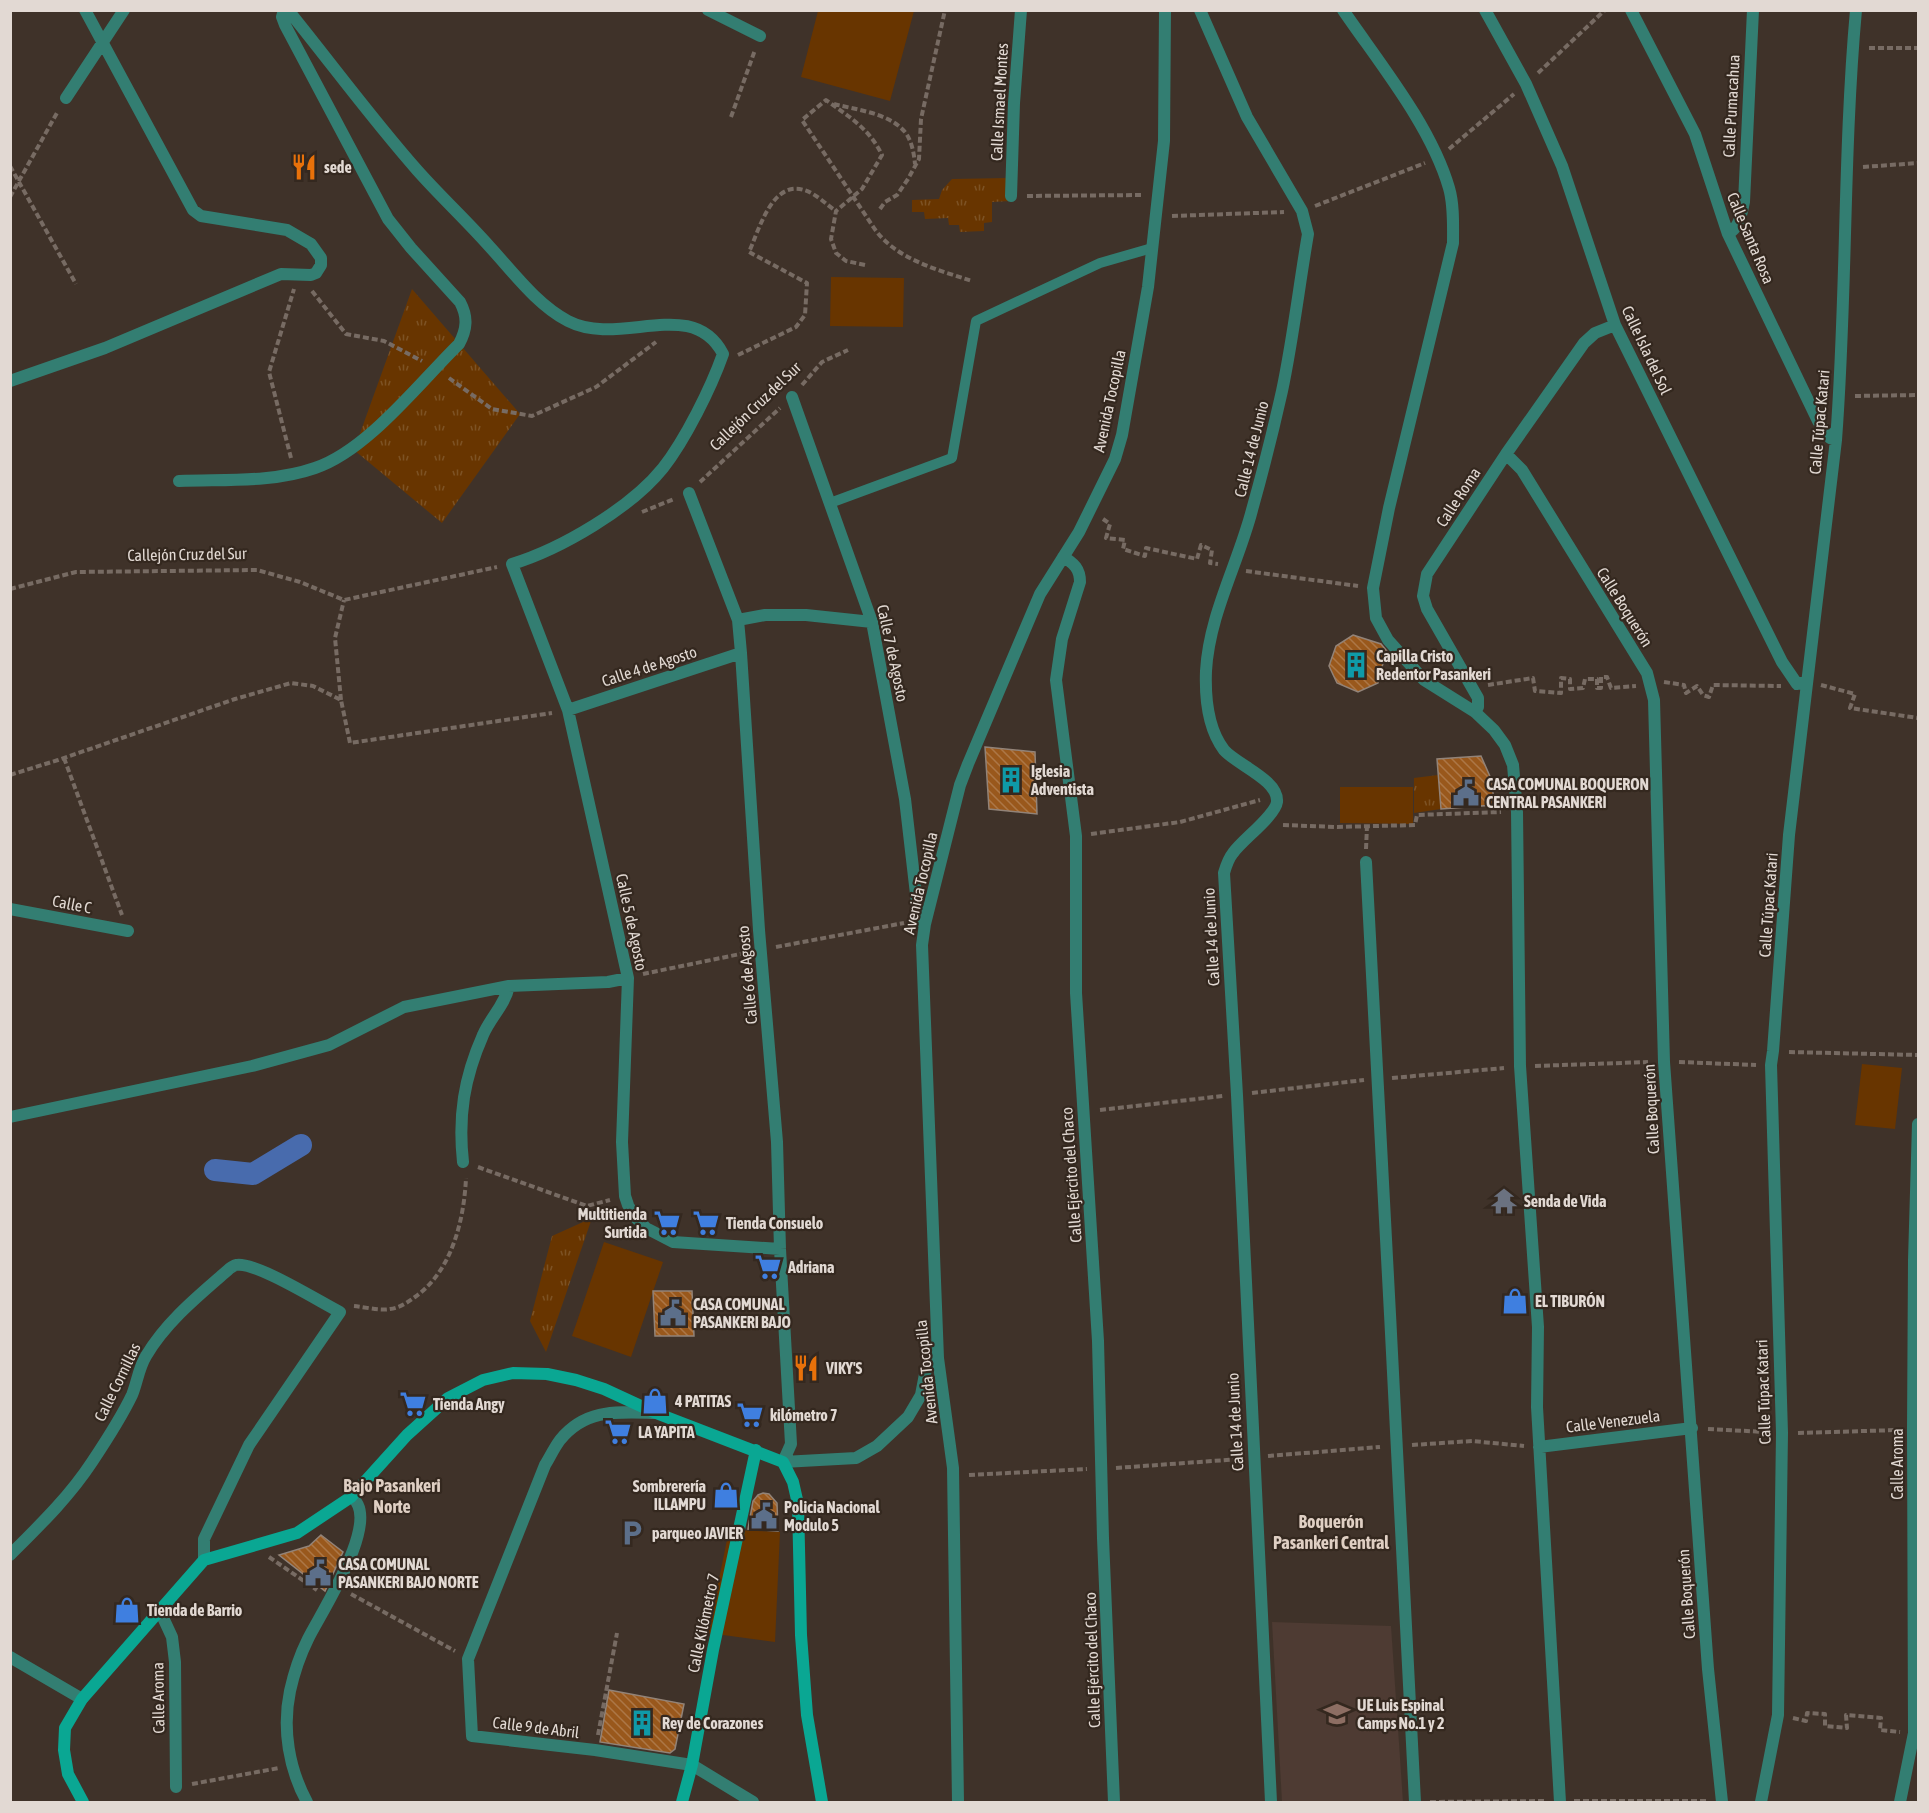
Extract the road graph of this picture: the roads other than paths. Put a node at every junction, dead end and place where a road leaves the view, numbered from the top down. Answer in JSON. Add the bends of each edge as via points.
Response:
{"nodes":[{"id":1,"x":85,"y":10,"type":"edge"},
{"id":2,"x":124,"y":10,"type":"edge"},
{"id":3,"x":286,"y":10,"type":"edge"},
{"id":4,"x":708,"y":10,"type":"edge"},
{"id":5,"x":1021,"y":10,"type":"edge"},
{"id":6,"x":1164,"y":10,"type":"edge"},
{"id":7,"x":1200,"y":10,"type":"edge"},
{"id":8,"x":1343,"y":10,"type":"edge"},
{"id":9,"x":1485,"y":10,"type":"edge"},
{"id":10,"x":1631,"y":10,"type":"edge"},
{"id":11,"x":1753,"y":10,"type":"edge"},
{"id":12,"x":1856,"y":10,"type":"edge"},
{"id":13,"x":760,"y":36,"type":"road end"},
{"id":14,"x":101,"y":42,"type":"junction"},
{"id":15,"x":66,"y":98,"type":"road end"},
{"id":16,"x":1011,"y":196,"type":"road end"},
{"id":17,"x":1728,"y":234,"type":"junction"},
{"id":18,"x":1152,"y":248,"type":"junction"},
{"id":19,"x":1615,"y":325,"type":"junction"},
{"id":20,"x":10,"y":381,"type":"edge"},
{"id":21,"x":792,"y":397,"type":"road end"},
{"id":22,"x":1836,"y":440,"type":"junction"},
{"id":23,"x":1506,"y":454,"type":"junction"},
{"id":24,"x":179,"y":481,"type":"dead end"},
{"id":25,"x":689,"y":493,"type":"road end"},
{"id":26,"x":830,"y":503,"type":"junction"},
{"id":27,"x":1063,"y":557,"type":"junction"},
{"id":28,"x":738,"y":620,"type":"junction"},
{"id":29,"x":872,"y":622,"type":"junction"},
{"id":30,"x":741,"y":653,"type":"junction"},
{"id":31,"x":1802,"y":683,"type":"junction"},
{"id":32,"x":568,"y":710,"type":"junction"},
{"id":33,"x":1475,"y":712,"type":"junction"},
{"id":34,"x":1366,"y":862,"type":"dead end"},
{"id":35,"x":10,"y":909,"type":"edge"},
{"id":36,"x":925,"y":924,"type":"junction"},
{"id":37,"x":128,"y":931,"type":"road end"},
{"id":38,"x":628,"y":978,"type":"junction"},
{"id":39,"x":509,"y":987,"type":"junction"},
{"id":40,"x":10,"y":1117,"type":"edge"},
{"id":41,"x":1918,"y":1124,"type":"edge"},
{"id":42,"x":463,"y":1162,"type":"road end"},
{"id":43,"x":780,"y":1249,"type":"junction"},
{"id":44,"x":938,"y":1358,"type":"junction"},
{"id":45,"x":656,"y":1413,"type":"junction"},
{"id":46,"x":1692,"y":1428,"type":"junction"},
{"id":47,"x":1539,"y":1447,"type":"junction"},
{"id":48,"x":756,"y":1450,"type":"junction"},
{"id":49,"x":783,"y":1462,"type":"junction"},
{"id":50,"x":351,"y":1497,"type":"junction"},
{"id":51,"x":10,"y":1555,"type":"edge"},
{"id":52,"x":204,"y":1560,"type":"junction"},
{"id":53,"x":160,"y":1611,"type":"junction"},
{"id":54,"x":10,"y":1657,"type":"edge"},
{"id":55,"x":82,"y":1699,"type":"junction"},
{"id":56,"x":692,"y":1765,"type":"junction"},
{"id":57,"x":176,"y":1786,"type":"road end"},
{"id":58,"x":1415,"y":1802,"type":"edge"},
{"id":59,"x":1560,"y":1802,"type":"edge"},
{"id":60,"x":1722,"y":1802,"type":"edge"},
{"id":61,"x":82,"y":1803,"type":"edge"},
{"id":62,"x":307,"y":1803,"type":"edge"},
{"id":63,"x":682,"y":1803,"type":"edge"},
{"id":64,"x":753,"y":1803,"type":"edge"},
{"id":65,"x":822,"y":1803,"type":"edge"},
{"id":66,"x":958,"y":1803,"type":"edge"},
{"id":67,"x":1114,"y":1803,"type":"edge"},
{"id":68,"x":1271,"y":1803,"type":"edge"},
{"id":69,"x":1761,"y":1803,"type":"edge"},
{"id":70,"x":1900,"y":1803,"type":"edge"}],
"edges":[{"from":1,"to":14,"type":"street"},
{"from":2,"to":14,"type":"street"},
{"from":3,"to":24,"type":"street","via":[[282,17],[285,25],[388,219],[460,302],[466,326],[464,336],[376,428],[339,458],[275,477]]},
{"from":3,"to":32,"type":"street","name":"Calle 5 de Agosto","via":[[417,170],[552,310],[568,321],[600,330],[680,324],[696,327],[709,335],[723,354],[692,421],[663,468],[634,496],[593,525],[535,557],[512,564]]},
{"from":4,"to":13,"type":"street"},
{"from":5,"to":16,"type":"street","name":"Calle Ismael Montes"},
{"from":6,"to":18,"type":"street","name":"Avenida Tocopilla","via":[[1164,141]]},
{"from":7,"to":68,"type":"street","name":"Calle 14 de Junio","via":[[1247,117],[1302,211],[1308,234],[1282,389],[1251,513],[1213,628],[1206,671],[1212,727],[1225,751],[1277,795],[1276,808],[1234,851],[1224,873]]},
{"from":8,"to":33,"type":"street","via":[[1416,117],[1439,158],[1453,213],[1453,243],[1373,588],[1376,618],[1388,640],[1424,680]]},
{"from":9,"to":19,"type":"street","name":"Calle Isla del Sol","via":[[1526,84],[1562,165]]},
{"from":10,"to":17,"type":"street","name":"Calle Santa Rosa","via":[[1695,134]]},
{"from":11,"to":17,"type":"street","name":"Calle Pumacahua","via":[[1744,202],[1740,221]]},
{"from":12,"to":22,"type":"street","name":"Calle Túpac Katari"},
{"from":14,"to":15,"type":"street"},
{"from":14,"to":20,"type":"street","via":[[193,210],[201,216],[287,230],[318,252],[321,265],[316,273],[281,273],[105,348]]},
{"from":17,"to":22,"type":"street","name":"Calle Santa Rosa","via":[[1818,421]]},
{"from":18,"to":26,"type":"lane","via":[[1100,263],[976,321],[952,458]]},
{"from":18,"to":27,"type":"street","name":"Avenida Tocopilla","via":[[1122,435],[1115,459]]},
{"from":19,"to":23,"type":"street","name":"Calle Roma","via":[[1595,333],[1584,343]]},
{"from":19,"to":31,"type":"street","name":"Calle Isla del Sol","via":[[1782,662]]},
{"from":21,"to":26,"type":"street","name":"Calle 7 de Agosto"},
{"from":22,"to":31,"type":"street","name":"Calle Túpac Katari"},
{"from":23,"to":33,"type":"street","name":"Calle Roma","via":[[1424,584],[1427,609],[1479,701]]},
{"from":23,"to":46,"type":"street","name":"Calle Boquerón","via":[[1522,470],[1647,673],[1654,700],[1665,1062]]},
{"from":25,"to":28,"type":"street","name":"Calle 6 de Agosto"},
{"from":26,"to":29,"type":"street","name":"Calle 7 de Agosto"},
{"from":27,"to":36,"type":"street","name":"Avenida Tocopilla","via":[[1040,594],[960,785]]},
{"from":27,"to":67,"type":"street","name":"Calle Ejército del Chaco","via":[[1072,562],[1080,576],[1062,639],[1056,680],[1076,836],[1076,993],[1098,1341]]},
{"from":28,"to":29,"type":"street","via":[[796,615]]},
{"from":28,"to":30,"type":"street","name":"Calle 6 de Agosto"},
{"from":29,"to":36,"type":"street","name":"Calle 7 de Agosto","via":[[905,798],[919,920]]},
{"from":30,"to":32,"type":"street","name":"Calle 4 de Agosto"},
{"from":30,"to":43,"type":"street","name":"Calle 6 de Agosto","via":[[777,1142]]},
{"from":31,"to":69,"type":"street","name":"Calle Túpac Katari","via":[[1771,1065],[1782,1433],[1778,1715]]},
{"from":32,"to":38,"type":"street","name":"Calle 5 de Agosto"},
{"from":33,"to":47,"type":"street","via":[[1505,745],[1513,765],[1520,1066],[1538,1327]]},
{"from":34,"to":58,"type":"street"},
{"from":35,"to":37,"type":"street","name":"Calle C"},
{"from":36,"to":44,"type":"street","name":"Avenida Tocopilla","via":[[922,945]]},
{"from":38,"to":39,"type":"street"},
{"from":38,"to":43,"type":"street","name":"Calle 5 de Agosto","via":[[622,1142],[625,1196],[634,1216],[646,1228],[673,1242]]},
{"from":39,"to":40,"type":"street","via":[[404,1006],[329,1045],[252,1066]]},
{"from":39,"to":42,"type":"street","via":[[507,998],[483,1033],[464,1090],[460,1134]]},
{"from":41,"to":70,"type":"street","name":"Calle Aroma","via":[[1914,1260],[1914,1733]]},
{"from":43,"to":49,"type":"street","name":"Calle 6 de Agosto","via":[[791,1444]]},
{"from":44,"to":49,"type":"street","via":[[929,1363],[921,1395],[908,1417],[877,1446],[856,1458]]},
{"from":44,"to":66,"type":"street","name":"Avenida Tocopilla","via":[[953,1468]]},
{"from":45,"to":48,"type":"main road"},
{"from":45,"to":50,"type":"main road","via":[[604,1389],[547,1374],[513,1373],[483,1380],[448,1398],[407,1435]]},
{"from":45,"to":56,"type":"street","name":"Calle 9 de Abril","via":[[602,1413],[584,1419],[560,1440],[545,1465],[468,1659],[472,1736]]},
{"from":46,"to":47,"type":"street","name":"Calle Venezuela"},
{"from":46,"to":60,"type":"street","name":"Calle Boquerón","via":[[1708,1669]]},
{"from":47,"to":59,"type":"street"},
{"from":48,"to":49,"type":"main road"},
{"from":48,"to":56,"type":"main road","name":"Calle Kilómetro 7"},
{"from":49,"to":65,"type":"main road","via":[[798,1504],[807,1715]]},
{"from":50,"to":52,"type":"main road","via":[[297,1533]]},
{"from":50,"to":62,"type":"street","via":[[359,1509],[357,1540],[307,1640],[290,1693],[286,1728],[292,1766]]},
{"from":51,"to":52,"type":"street","name":"Calle Cornillas","via":[[57,1508],[93,1461],[132,1395],[144,1358],[156,1341],[181,1312],[236,1265],[286,1282],[340,1312],[249,1445],[204,1539]]},
{"from":52,"to":53,"type":"main road"},
{"from":53,"to":55,"type":"main road"},
{"from":53,"to":57,"type":"street","name":"Calle Aroma","via":[[172,1637],[175,1662]]},
{"from":54,"to":55,"type":"street"},
{"from":55,"to":61,"type":"main road","via":[[65,1728],[64,1750],[68,1774]]},
{"from":56,"to":63,"type":"main road","name":"Calle Kilómetro 7"},
{"from":56,"to":64,"type":"street","name":"Calle 9 de Abril"}]}
